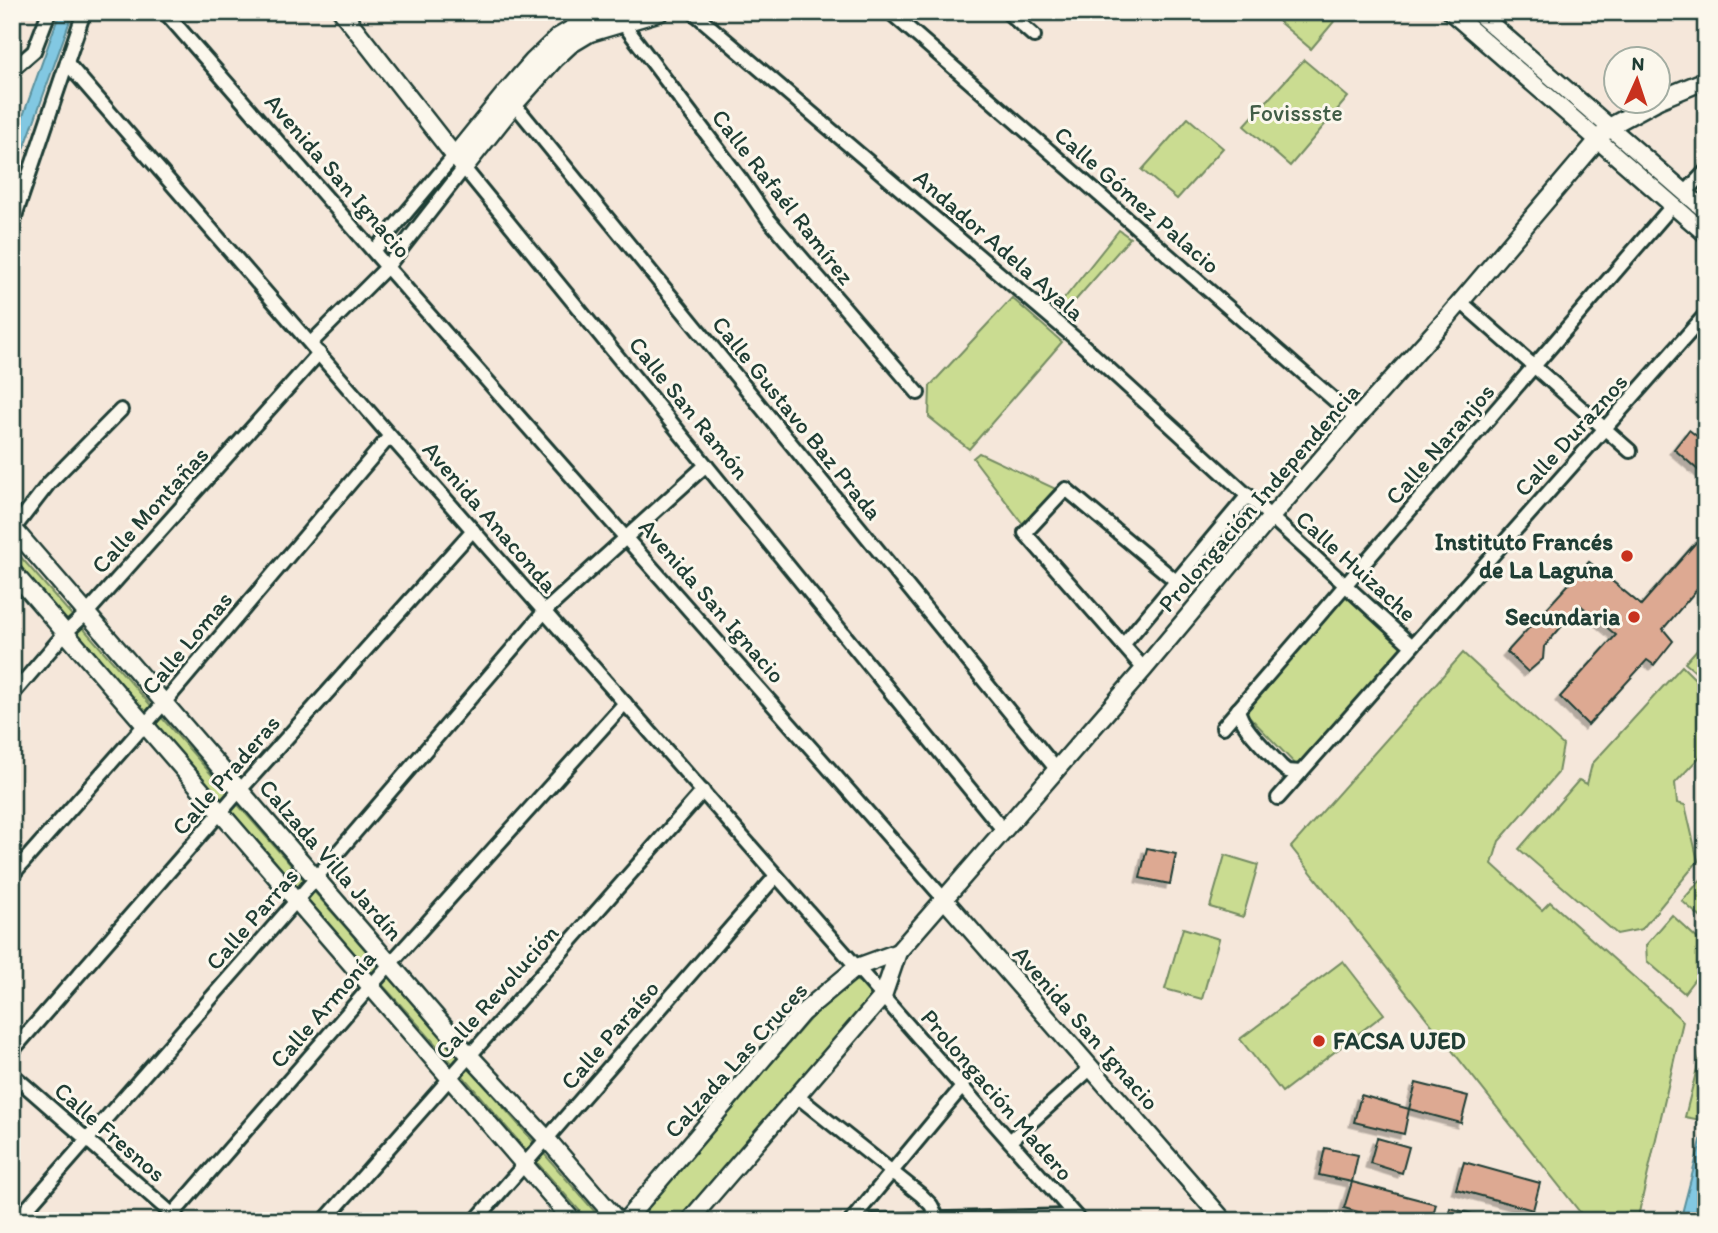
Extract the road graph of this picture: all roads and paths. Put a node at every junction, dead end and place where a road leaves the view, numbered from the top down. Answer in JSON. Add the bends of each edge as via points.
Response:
{"nodes":[{"id":1,"x":48,"y":12,"type":"edge"},
{"id":2,"x":85,"y":12,"type":"edge"},
{"id":3,"x":166,"y":12,"type":"edge"},
{"id":4,"x":342,"y":12,"type":"edge"},
{"id":5,"x":661,"y":12,"type":"edge"},
{"id":6,"x":693,"y":12,"type":"edge"},
{"id":7,"x":890,"y":12,"type":"edge"},
{"id":8,"x":1007,"y":12,"type":"edge"},
{"id":9,"x":1451,"y":12,"type":"edge"},
{"id":10,"x":1477,"y":12,"type":"edge"},
{"id":11,"x":617,"y":16,"type":"edge"},
{"id":12,"x":1034,"y":36,"type":"dead end"},
{"id":13,"x":67,"y":63,"type":"junction"},
{"id":14,"x":12,"y":70,"type":"edge"},
{"id":15,"x":1706,"y":80,"type":"edge"},
{"id":16,"x":1672,"y":95,"type":"edge"},
{"id":17,"x":510,"y":99,"type":"junction"},
{"id":18,"x":1629,"y":116,"type":"edge"},
{"id":19,"x":1609,"y":127,"type":"junction"},
{"id":20,"x":1598,"y":139,"type":"junction"},
{"id":21,"x":459,"y":162,"type":"junction"},
{"id":22,"x":1706,"y":171,"type":"edge"},
{"id":23,"x":1685,"y":193,"type":"junction"},
{"id":24,"x":1673,"y":205,"type":"junction"},
{"id":25,"x":1706,"y":211,"type":"edge"},
{"id":26,"x":12,"y":225,"type":"edge"},
{"id":27,"x":1706,"y":234,"type":"edge"},
{"id":28,"x":374,"y":251,"type":"junction"},
{"id":29,"x":387,"y":267,"type":"junction"},
{"id":30,"x":1461,"y":302,"type":"junction"},
{"id":31,"x":1706,"y":314,"type":"edge"},
{"id":32,"x":315,"y":348,"type":"junction"},
{"id":33,"x":1534,"y":367,"type":"junction"},
{"id":34,"x":918,"y":393,"type":"dead end"},
{"id":35,"x":121,"y":410,"type":"dead end"},
{"id":36,"x":1356,"y":419,"type":"junction"},
{"id":37,"x":1604,"y":428,"type":"junction"},
{"id":38,"x":390,"y":436,"type":"junction"},
{"id":39,"x":1630,"y":451,"type":"dead end"},
{"id":40,"x":706,"y":465,"type":"junction"},
{"id":41,"x":1248,"y":495,"type":"junction"},
{"id":42,"x":1271,"y":517,"type":"junction"},
{"id":43,"x":13,"y":529,"type":"edge"},
{"id":44,"x":474,"y":530,"type":"junction"},
{"id":45,"x":625,"y":537,"type":"junction"},
{"id":46,"x":12,"y":571,"type":"edge"},
{"id":47,"x":1176,"y":581,"type":"junction"},
{"id":48,"x":1346,"y":584,"type":"junction"},
{"id":49,"x":545,"y":611,"type":"junction"},
{"id":50,"x":87,"y":613,"type":"junction"},
{"id":51,"x":65,"y":633,"type":"junction"},
{"id":52,"x":1123,"y":645,"type":"junction"},
{"id":53,"x":1412,"y":646,"type":"junction"},
{"id":54,"x":1144,"y":669,"type":"junction"},
{"id":55,"x":12,"y":695,"type":"edge"},
{"id":56,"x":164,"y":703,"type":"junction"},
{"id":57,"x":625,"y":703,"type":"junction"},
{"id":58,"x":1238,"y":709,"type":"junction"},
{"id":59,"x":145,"y":725,"type":"junction"},
{"id":60,"x":1223,"y":727,"type":"dead end"},
{"id":61,"x":1057,"y":770,"type":"junction"},
{"id":62,"x":1301,"y":772,"type":"junction"},
{"id":63,"x":240,"y":790,"type":"junction"},
{"id":64,"x":702,"y":791,"type":"junction"},
{"id":65,"x":1278,"y":798,"type":"dead end"},
{"id":66,"x":220,"y":813,"type":"junction"},
{"id":67,"x":1004,"y":831,"type":"junction"},
{"id":68,"x":12,"y":875,"type":"edge"},
{"id":69,"x":776,"y":876,"type":"junction"},
{"id":70,"x":316,"y":878,"type":"junction"},
{"id":71,"x":944,"y":899,"type":"junction"},
{"id":72,"x":296,"y":901,"type":"junction"},
{"id":73,"x":898,"y":952,"type":"junction"},
{"id":74,"x":390,"y":964,"type":"junction"},
{"id":75,"x":857,"y":967,"type":"junction"},
{"id":76,"x":370,"y":987,"type":"junction"},
{"id":77,"x":883,"y":996,"type":"junction"},
{"id":78,"x":12,"y":1051,"type":"edge"},
{"id":79,"x":469,"y":1055,"type":"junction"},
{"id":80,"x":1091,"y":1068,"type":"junction"},
{"id":81,"x":12,"y":1074,"type":"edge"},
{"id":82,"x":449,"y":1078,"type":"junction"},
{"id":83,"x":962,"y":1087,"type":"junction"},
{"id":84,"x":797,"y":1096,"type":"junction"},
{"id":85,"x":547,"y":1139,"type":"junction"},
{"id":86,"x":87,"y":1140,"type":"junction"},
{"id":87,"x":1010,"y":1141,"type":"junction"},
{"id":88,"x":524,"y":1165,"type":"junction"},
{"id":89,"x":891,"y":1171,"type":"junction"},
{"id":90,"x":1078,"y":1218,"type":"edge"},
{"id":91,"x":173,"y":1219,"type":"edge"},
{"id":92,"x":939,"y":1220,"type":"edge"},
{"id":93,"x":16,"y":1221,"type":"edge"},
{"id":94,"x":324,"y":1221,"type":"edge"},
{"id":95,"x":475,"y":1221,"type":"edge"},
{"id":96,"x":573,"y":1221,"type":"edge"},
{"id":97,"x":618,"y":1221,"type":"edge"},
{"id":98,"x":625,"y":1221,"type":"edge"},
{"id":99,"x":689,"y":1221,"type":"edge"},
{"id":100,"x":851,"y":1221,"type":"edge"},
{"id":101,"x":860,"y":1221,"type":"edge"},
{"id":102,"x":1224,"y":1221,"type":"edge"}],
"edges":[{"from":1,"to":14,"type":"street","via":[[34,51]]},
{"from":2,"to":13,"type":"street"},
{"from":3,"to":28,"type":"street","name":"Avenida San Ignacio"},
{"from":4,"to":21,"type":"street","name":"Calle San Ramón"},
{"from":5,"to":11,"type":"street"},
{"from":6,"to":41,"type":"street","name":"Andador Adela Ayala","via":[[1012,283]]},
{"from":7,"to":36,"type":"street","name":"Calle Gómez Palacio"},
{"from":8,"to":12,"type":"street"},
{"from":9,"to":20,"type":"street"},
{"from":10,"to":19,"type":"street"},
{"from":11,"to":17,"type":"street","via":[[587,20],[558,37],[533,61]]},
{"from":11,"to":34,"type":"street","name":"Calle Rafaél Ramírez","via":[[769,220]]},
{"from":13,"to":26,"type":"street"},
{"from":13,"to":32,"type":"street","name":"Avenida Anaconda"},
{"from":15,"to":16,"type":"street","name":"Prolongación Independencia"},
{"from":17,"to":21,"type":"street"},
{"from":17,"to":61,"type":"street","name":"Calle Gustavo Baz Prada"},
{"from":18,"to":19,"type":"street","name":"Prolongación Independencia"},
{"from":19,"to":20,"type":"street","name":"Prolongación Independencia"},
{"from":19,"to":23,"type":"street"},
{"from":20,"to":24,"type":"street"},
{"from":20,"to":30,"type":"street","name":"Prolongación Independencia"},
{"from":21,"to":28,"type":"street"},
{"from":21,"to":29,"type":"street","name":"Calle Montañas"},
{"from":21,"to":40,"type":"street","name":"Calle San Ramón"},
{"from":22,"to":23,"type":"street"},
{"from":23,"to":25,"type":"street"},
{"from":24,"to":27,"type":"street"},
{"from":24,"to":33,"type":"street","name":"Calle Naranjos"},
{"from":28,"to":29,"type":"street","name":"Avenida San Ignacio"},
{"from":29,"to":32,"type":"street","name":"Calle Montañas"},
{"from":29,"to":45,"type":"street","name":"Avenida San Ignacio"},
{"from":30,"to":33,"type":"street"},
{"from":30,"to":36,"type":"street","name":"Prolongación Independencia"},
{"from":31,"to":37,"type":"street","name":"Calle Duraznos"},
{"from":32,"to":38,"type":"street","name":"Avenida Anaconda"},
{"from":32,"to":50,"type":"street","name":"Calle Montañas"},
{"from":33,"to":37,"type":"street"},
{"from":33,"to":48,"type":"street","name":"Calle Naranjos"},
{"from":35,"to":43,"type":"street","via":[[49,483]]},
{"from":36,"to":42,"type":"street","name":"Prolongación Independencia"},
{"from":37,"to":39,"type":"street"},
{"from":37,"to":53,"type":"street","name":"Calle Duraznos"},
{"from":38,"to":44,"type":"street","name":"Avenida Anaconda"},
{"from":38,"to":56,"type":"street","name":"Calle Lomas"},
{"from":40,"to":45,"type":"street","name":"Calle Parras"},
{"from":40,"to":67,"type":"street","name":"Calle San Ramón"},
{"from":41,"to":42,"type":"street","name":"Andador Adela Ayala"},
{"from":41,"to":47,"type":"street"},
{"from":42,"to":48,"type":"street","name":"Calle Huizache"},
{"from":42,"to":54,"type":"street","name":"Prolongación Independencia"},
{"from":43,"to":50,"type":"street","name":"Calzada Villa Jardín"},
{"from":44,"to":49,"type":"street","name":"Avenida Anaconda"},
{"from":44,"to":63,"type":"street","name":"Calle Praderas"},
{"from":45,"to":49,"type":"street","name":"Calle Parras"},
{"from":45,"to":71,"type":"street","name":"Avenida San Ignacio"},
{"from":46,"to":51,"type":"street"},
{"from":47,"to":52,"type":"street"},
{"from":47,"to":52,"type":"street","via":[[1066,489],[1025,533]]},
{"from":48,"to":53,"type":"street","name":"Calle Huizache"},
{"from":48,"to":58,"type":"street","name":"Calle Naranjos"},
{"from":49,"to":57,"type":"street","name":"Avenida Anaconda"},
{"from":49,"to":70,"type":"street","name":"Calle Parras"},
{"from":50,"to":51,"type":"street","name":"Calle Montañas"},
{"from":50,"to":56,"type":"street","name":"Calzada Villa Jardín"},
{"from":51,"to":55,"type":"street","name":"Calle Montañas"},
{"from":51,"to":59,"type":"street"},
{"from":52,"to":54,"type":"street"},
{"from":53,"to":62,"type":"street","name":"Calle Duraznos"},
{"from":54,"to":61,"type":"street","name":"Prolongación Independencia"},
{"from":56,"to":59,"type":"street","name":"Calle Lomas"},
{"from":56,"to":63,"type":"street","name":"Calzada Villa Jardín"},
{"from":57,"to":64,"type":"street","name":"Avenida Anaconda"},
{"from":57,"to":74,"type":"street","name":"Calle Armonía"},
{"from":58,"to":60,"type":"street","name":"Calle Naranjos"},
{"from":58,"to":62,"type":"street","via":[[1244,725],[1281,766]]},
{"from":59,"to":66,"type":"street"},
{"from":59,"to":68,"type":"street","name":"Calle Lomas"},
{"from":61,"to":67,"type":"street","name":"Prolongación Independencia"},
{"from":62,"to":65,"type":"street","name":"Calle Duraznos"},
{"from":63,"to":66,"type":"street","name":"Calle Praderas"},
{"from":63,"to":70,"type":"street","name":"Calzada Villa Jardín"},
{"from":64,"to":69,"type":"street","name":"Avenida Anaconda"},
{"from":64,"to":79,"type":"street","name":"Calle Revolución"},
{"from":66,"to":72,"type":"street"},
{"from":66,"to":78,"type":"street","name":"Calle Praderas"},
{"from":67,"to":71,"type":"street","name":"Prolongación Independencia"},
{"from":69,"to":75,"type":"street","name":"Avenida Anaconda"},
{"from":69,"to":85,"type":"street","name":"Calle Paraíso"},
{"from":70,"to":72,"type":"street","name":"Calle Parras"},
{"from":70,"to":74,"type":"street","name":"Calzada Villa Jardín"},
{"from":71,"to":73,"type":"street","name":"Calzada Las Cruces"},
{"from":71,"to":80,"type":"street","name":"Avenida San Ignacio"},
{"from":72,"to":76,"type":"street"},
{"from":72,"to":86,"type":"street","name":"Calle Parras"},
{"from":73,"to":75,"type":"street","name":"Calzada Las Cruces"},
{"from":73,"to":77,"type":"street","name":"Calzada Las Cruces"},
{"from":74,"to":76,"type":"street","name":"Calle Armonía"},
{"from":74,"to":79,"type":"street","name":"Calzada Villa Jardín"},
{"from":75,"to":77,"type":"street","name":"Avenida Anaconda"},
{"from":75,"to":98,"type":"street","name":"Calzada Las Cruces","via":[[802,1013]]},
{"from":76,"to":82,"type":"street"},
{"from":76,"to":91,"type":"street","name":"Calle Armonía"},
{"from":77,"to":83,"type":"street","name":"Prolongación Madero"},
{"from":77,"to":84,"type":"street","name":"Calzada Las Cruces"},
{"from":79,"to":82,"type":"street","name":"Calle Revolución"},
{"from":79,"to":85,"type":"street","name":"Calzada Villa Jardín"},
{"from":80,"to":87,"type":"street"},
{"from":80,"to":102,"type":"street","name":"Avenida San Ignacio"},
{"from":81,"to":86,"type":"street","name":"Calle Fresnos"},
{"from":82,"to":88,"type":"street"},
{"from":82,"to":94,"type":"street","name":"Calle Revolución"},
{"from":83,"to":87,"type":"street","name":"Prolongación Madero"},
{"from":83,"to":89,"type":"street"},
{"from":84,"to":89,"type":"street"},
{"from":84,"to":99,"type":"street","name":"Calzada Las Cruces"},
{"from":85,"to":88,"type":"street","name":"Calle Paraíso"},
{"from":85,"to":97,"type":"street","name":"Calzada Villa Jardín"},
{"from":86,"to":91,"type":"street","name":"Calle Fresnos"},
{"from":86,"to":93,"type":"street","name":"Calle Parras"},
{"from":87,"to":90,"type":"street","name":"Prolongación Madero"},
{"from":88,"to":95,"type":"street","name":"Calle Paraíso"},
{"from":88,"to":96,"type":"street"},
{"from":89,"to":92,"type":"street","via":[[921,1195]]},
{"from":89,"to":100,"type":"street"},
{"from":90,"to":92,"type":"street"},
{"from":92,"to":101,"type":"street"}]}
